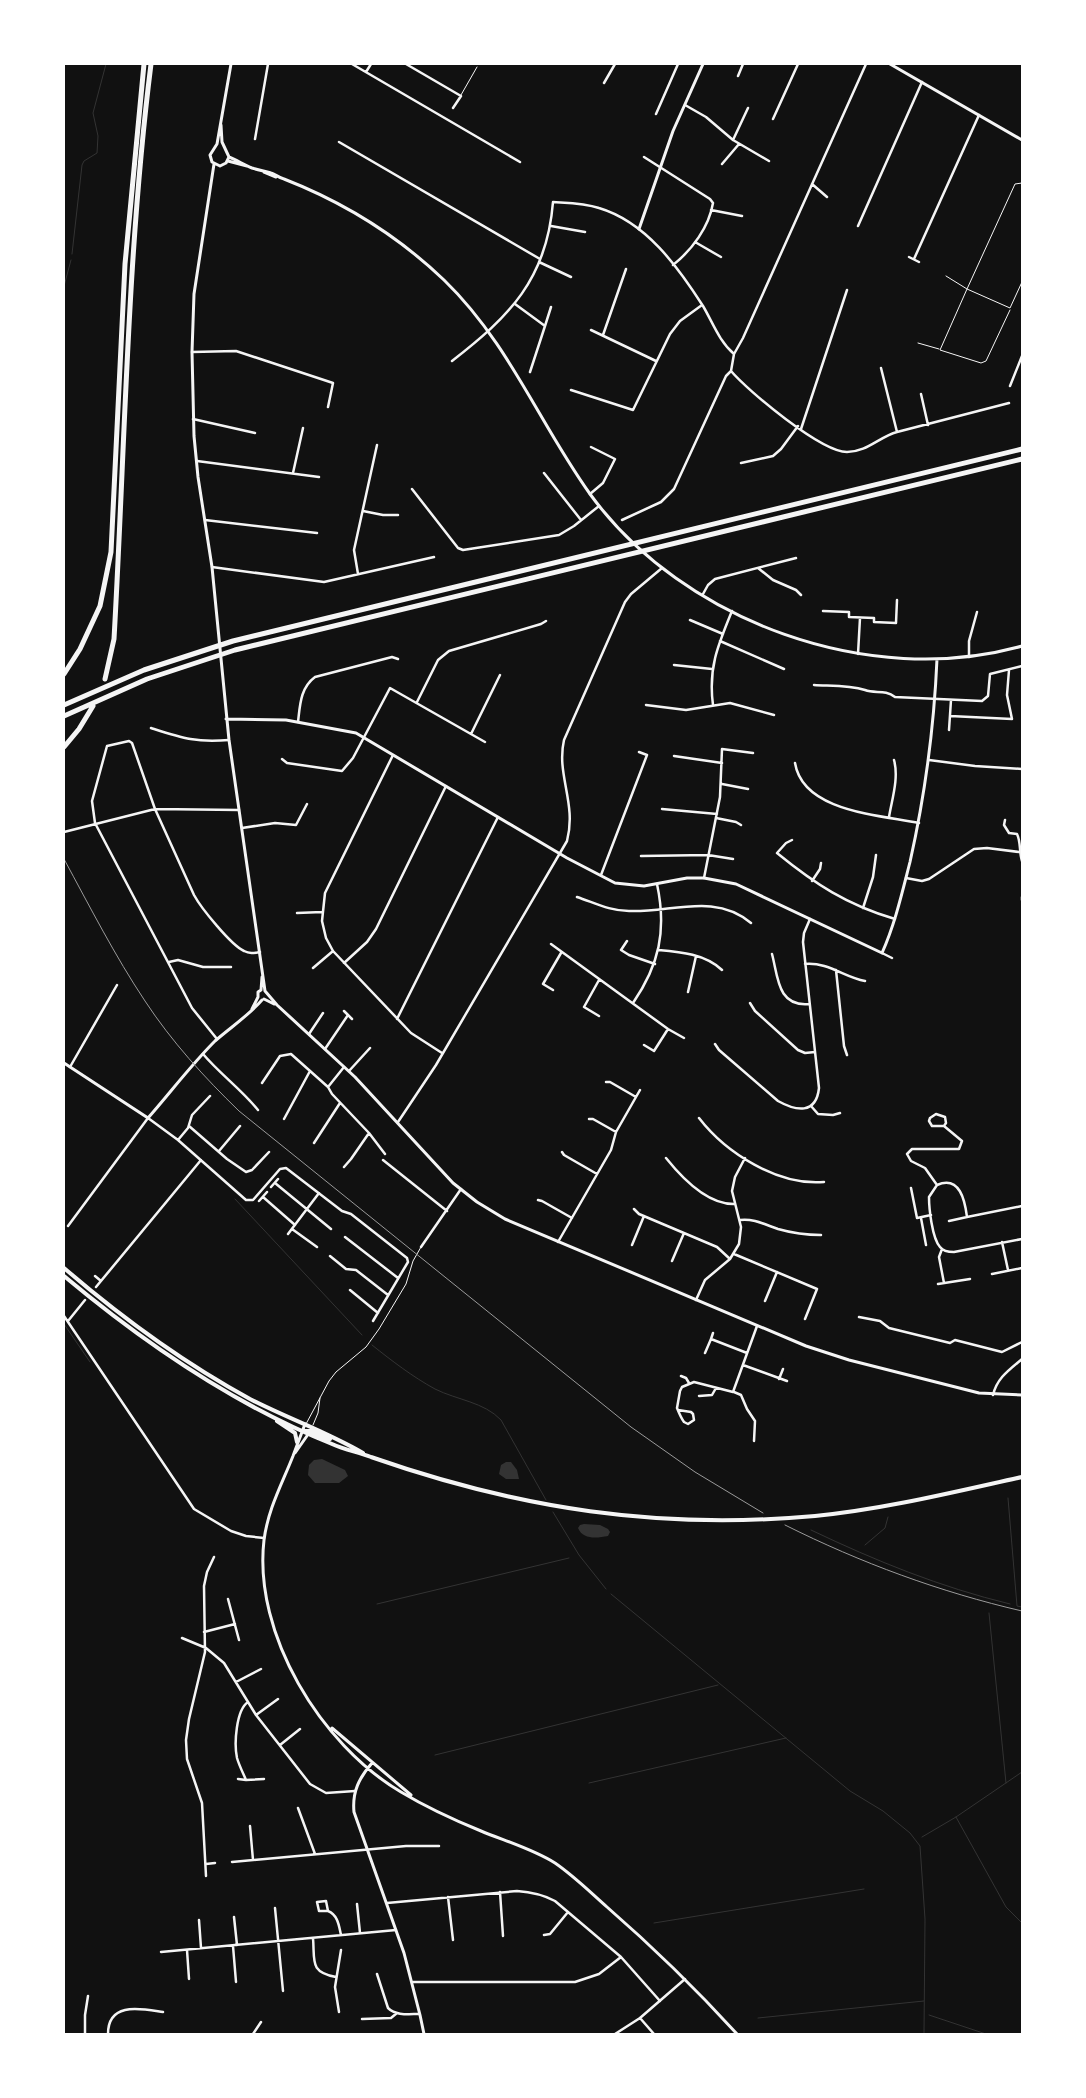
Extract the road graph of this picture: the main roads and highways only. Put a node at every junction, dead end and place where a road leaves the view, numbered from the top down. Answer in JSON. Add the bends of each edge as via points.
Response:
{"nodes":[{"id":1,"x":144,"y":64,"type":"edge"},
{"id":2,"x":150,"y":64,"type":"edge"},
{"id":3,"x":1022,"y":449,"type":"edge"},
{"id":4,"x":1022,"y":458,"type":"edge"},
{"id":5,"x":64,"y":674,"type":"edge"},
{"id":6,"x":105,"y":679,"type":"dead end"},
{"id":7,"x":64,"y":705,"type":"edge"},
{"id":8,"x":93,"y":706,"type":"dead end"},
{"id":9,"x":64,"y":716,"type":"edge"},
{"id":10,"x":64,"y":747,"type":"edge"},
{"id":11,"x":64,"y":1268,"type":"edge"},
{"id":12,"x":64,"y":1276,"type":"edge"},
{"id":13,"x":265,"y":1413,"type":"junction"},
{"id":14,"x":310,"y":1431,"type":"junction"},
{"id":15,"x":297,"y":1442,"type":"road end"},
{"id":16,"x":368,"y":1455,"type":"junction"},
{"id":17,"x":1022,"y":1477,"type":"edge"}],
"edges":[{"from":1,"to":5,"type":"highway","via":[[126,264],[111,552],[100,606]]},
{"from":2,"to":6,"type":"highway","via":[[129,317],[114,639]]},
{"from":3,"to":7,"type":"highway","via":[[233,641],[113,682]]},
{"from":4,"to":9,"type":"highway","via":[[235,650],[147,679]]},
{"from":8,"to":10,"type":"highway"},
{"from":11,"to":14,"type":"main road","via":[[122,1315],[202,1370],[249,1398],[306,1424]]},
{"from":12,"to":13,"type":"main road","via":[[170,1356]]},
{"from":13,"to":14,"type":"main road","via":[[302,1431]]},
{"from":13,"to":15,"type":"main road","via":[[293,1431]]},
{"from":14,"to":16,"type":"main road"},
{"from":14,"to":16,"type":"main road","via":[[343,1448]]},
{"from":16,"to":17,"type":"main road","via":[[517,1500],[626,1516],[707,1520],[782,1518],[850,1511]]}]}
